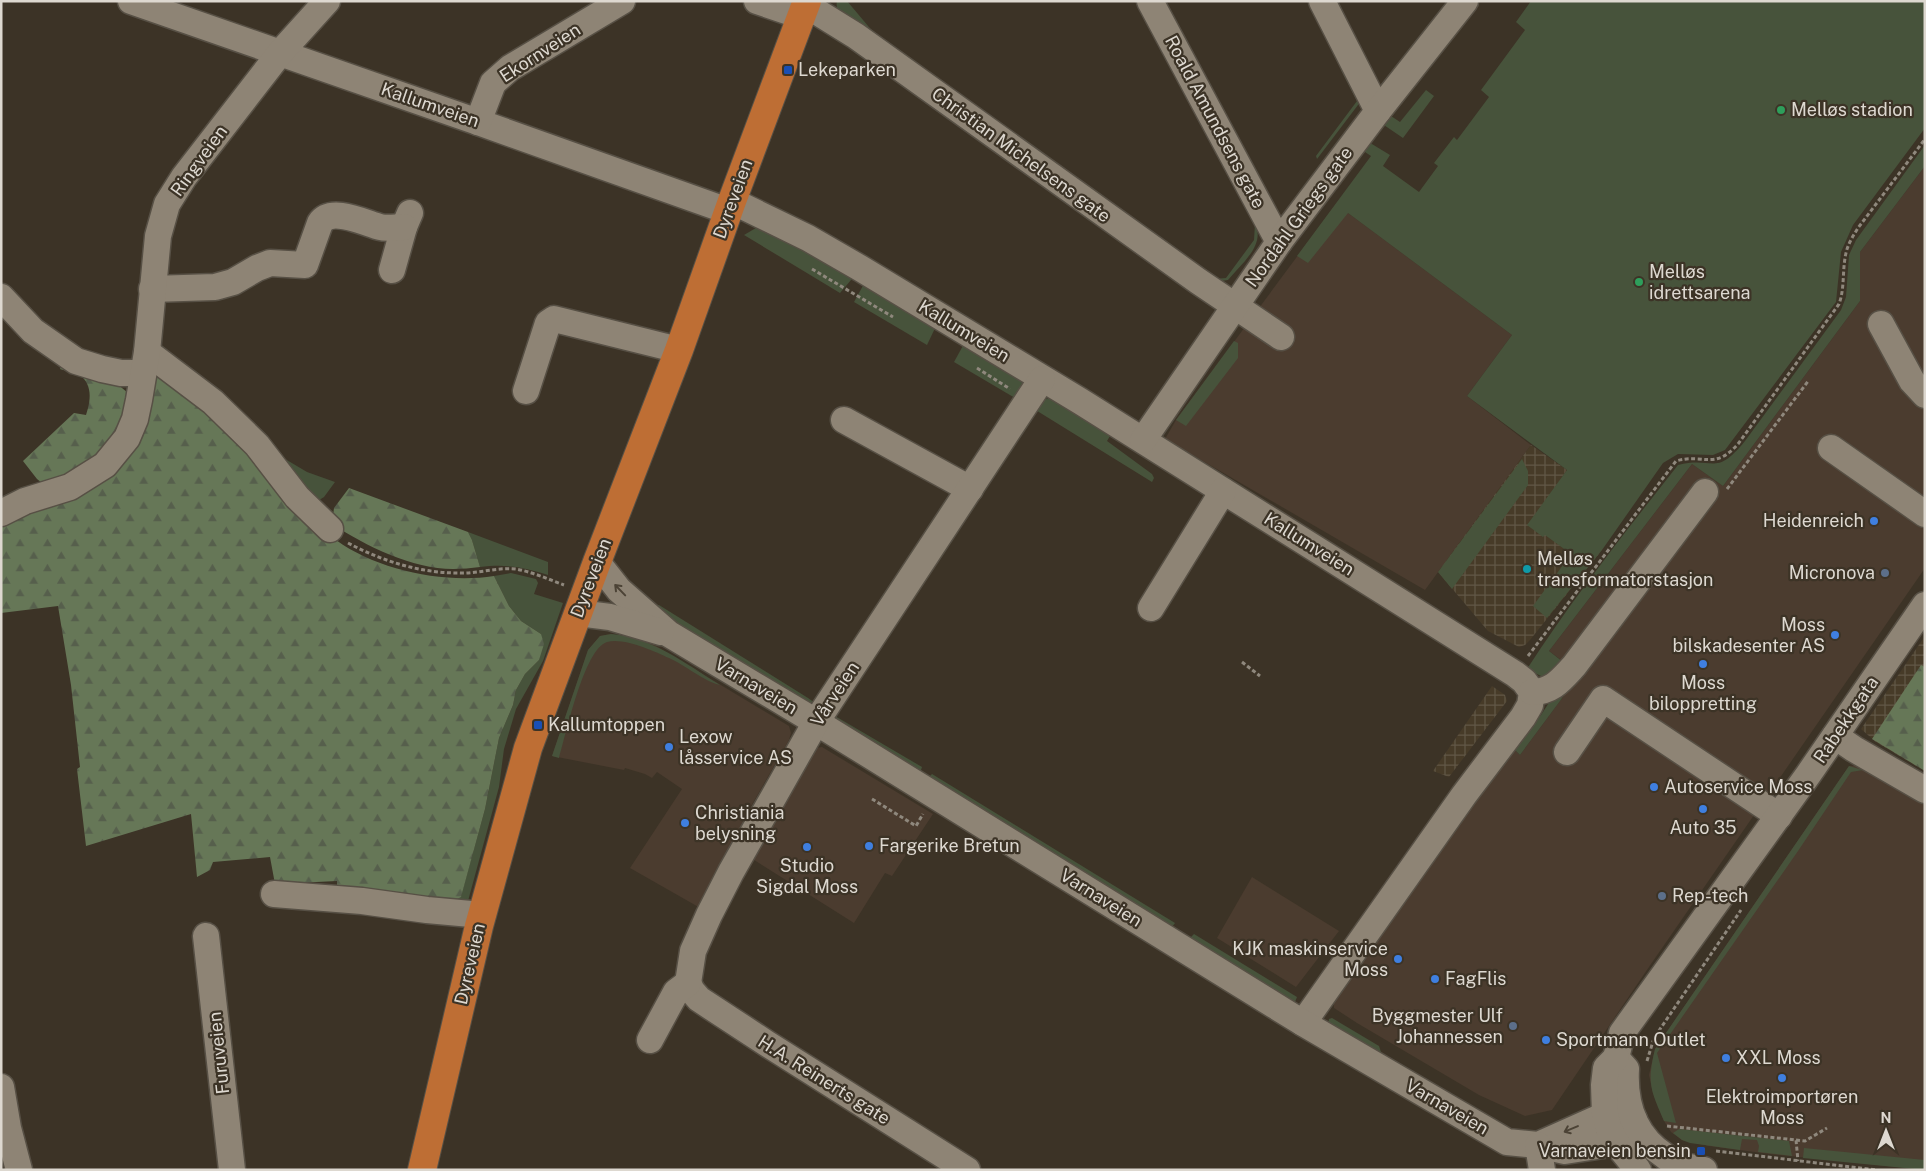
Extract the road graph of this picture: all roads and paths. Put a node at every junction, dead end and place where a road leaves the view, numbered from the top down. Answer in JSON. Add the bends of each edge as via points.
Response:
{"nodes":[{"id":1,"x":131,"y":1,"type":"edge"},
{"id":2,"x":327,"y":1,"type":"edge"},
{"id":3,"x":622,"y":1,"type":"edge"},
{"id":4,"x":756,"y":1,"type":"edge"},
{"id":5,"x":1150,"y":1,"type":"edge"},
{"id":6,"x":1322,"y":1,"type":"edge"},
{"id":7,"x":1465,"y":1,"type":"edge"},
{"id":8,"x":805,"y":8,"type":"edge"},
{"id":9,"x":280,"y":53,"type":"junction"},
{"id":10,"x":1378,"y":110,"type":"junction"},
{"id":11,"x":478,"y":122,"type":"junction"},
{"id":12,"x":1925,"y":139,"type":"edge"},
{"id":13,"x":730,"y":206,"type":"junction"},
{"id":14,"x":1279,"y":242,"type":"junction"},
{"id":15,"x":807,"y":266,"type":"dead end"},
{"id":16,"x":392,"y":270,"type":"dead end"},
{"id":17,"x":152,"y":289,"type":"junction"},
{"id":18,"x":1,"y":297,"type":"edge"},
{"id":19,"x":1236,"y":306,"type":"junction"},
{"id":20,"x":899,"y":321,"type":"dead end"},
{"id":21,"x":1881,"y":324,"type":"dead end"},
{"id":22,"x":1281,"y":337,"type":"dead end"},
{"id":23,"x":679,"y":350,"type":"junction"},
{"id":24,"x":145,"y":362,"type":"junction"},
{"id":25,"x":972,"y":365,"type":"dead end"},
{"id":26,"x":1809,"y":380,"type":"dead end"},
{"id":27,"x":1035,"y":389,"type":"junction"},
{"id":28,"x":526,"y":392,"type":"dead end"},
{"id":29,"x":1925,"y":395,"type":"edge"},
{"id":30,"x":844,"y":420,"type":"dead end"},
{"id":31,"x":1143,"y":440,"type":"junction"},
{"id":32,"x":1831,"y":448,"type":"dead end"},
{"id":33,"x":970,"y":488,"type":"junction"},
{"id":34,"x":1224,"y":490,"type":"junction"},
{"id":35,"x":1705,"y":492,"type":"joint"},
{"id":36,"x":1,"y":513,"type":"edge"},
{"id":37,"x":1925,"y":514,"type":"edge"},
{"id":38,"x":330,"y":530,"type":"joint"},
{"id":39,"x":597,"y":562,"type":"junction"},
{"id":40,"x":582,"y":602,"type":"junction"},
{"id":41,"x":1925,"y":605,"type":"edge"},
{"id":42,"x":1151,"y":608,"type":"dead end"},
{"id":43,"x":669,"y":634,"type":"junction"},
{"id":44,"x":1525,"y":661,"type":"dead end"},
{"id":45,"x":1242,"y":662,"type":"dead end"},
{"id":46,"x":1260,"y":676,"type":"dead end"},
{"id":47,"x":1532,"y":692,"type":"junction"},
{"id":48,"x":816,"y":722,"type":"junction"},
{"id":49,"x":1835,"y":736,"type":"junction"},
{"id":50,"x":1567,"y":752,"type":"dead end"},
{"id":51,"x":1925,"y":790,"type":"edge"},
{"id":52,"x":872,"y":799,"type":"dead end"},
{"id":53,"x":927,"y":807,"type":"dead end"},
{"id":54,"x":1779,"y":816,"type":"junction"},
{"id":55,"x":274,"y":894,"type":"dead end"},
{"id":56,"x":1743,"y":908,"type":"dead end"},
{"id":57,"x":482,"y":915,"type":"junction"},
{"id":58,"x":206,"y":936,"type":"dead end"},
{"id":59,"x":688,"y":983,"type":"junction"},
{"id":60,"x":1303,"y":1023,"type":"junction"},
{"id":61,"x":650,"y":1040,"type":"dead end"},
{"id":62,"x":1616,"y":1058,"type":"junction"},
{"id":63,"x":1646,"y":1068,"type":"dead end"},
{"id":64,"x":1,"y":1087,"type":"edge"},
{"id":65,"x":1605,"y":1115,"type":"junction"},
{"id":66,"x":1634,"y":1120,"type":"junction"},
{"id":67,"x":1667,"y":1126,"type":"dead end"},
{"id":68,"x":1827,"y":1128,"type":"dead end"},
{"id":69,"x":1796,"y":1140,"type":"junction"},
{"id":70,"x":1616,"y":1142,"type":"junction"},
{"id":71,"x":1538,"y":1144,"type":"junction"},
{"id":72,"x":1710,"y":1160,"type":"edge"},
{"id":73,"x":1798,"y":1162,"type":"junction"},
{"id":74,"x":19,"y":1170,"type":"edge"},
{"id":75,"x":232,"y":1170,"type":"edge"},
{"id":76,"x":422,"y":1170,"type":"edge"},
{"id":77,"x":967,"y":1170,"type":"edge"},
{"id":78,"x":1542,"y":1170,"type":"edge"},
{"id":79,"x":1638,"y":1170,"type":"edge"},
{"id":80,"x":1877,"y":1170,"type":"edge"}],
"edges":[{"from":1,"to":9,"type":"street","name":"Kallumveien"},
{"from":2,"to":9,"type":"street","name":"Ringveien"},
{"from":3,"to":11,"type":"street","name":"Ekornveien","via":[[510,68],[493,83]]},
{"from":4,"to":8,"type":"street","name":"Christian Michelsens gate"},
{"from":5,"to":14,"type":"street","name":"Roald Amundsens gate"},
{"from":6,"to":10,"type":"street"},
{"from":7,"to":10,"type":"street","name":"Nordahl Griegs gate"},
{"from":8,"to":13,"type":"main road","name":"Dyreveien"},
{"from":8,"to":19,"type":"street","name":"Christian Michelsens gate","via":[[856,36]]},
{"from":9,"to":11,"type":"street","name":"Kallumveien"},
{"from":9,"to":17,"type":"street","name":"Ringveien","via":[[184,177],[168,204],[158,236]]},
{"from":10,"to":14,"type":"street","name":"Nordahl Griegs gate"},
{"from":11,"to":13,"type":"street","name":"Kallumveien"},
{"from":12,"to":44,"type":"path","via":[[1850,242],[1839,304],[1738,444],[1722,458],[1684,459],[1671,466]]},
{"from":13,"to":23,"type":"main road","name":"Dyreveien"},
{"from":13,"to":27,"type":"street","name":"Kallumveien","via":[[758,212],[838,255]]},
{"from":14,"to":19,"type":"street","name":"Nordahl Griegs gate"},
{"from":15,"to":20,"type":"path"},
{"from":16,"to":17,"type":"street","via":[[407,220],[382,228],[329,216],[320,223],[305,265],[270,263],[233,282],[215,287]]},
{"from":17,"to":24,"type":"street","name":"Ringveien"},
{"from":18,"to":24,"type":"street","via":[[33,331],[76,361],[121,372]]},
{"from":19,"to":22,"type":"street","name":"Christian Michelsens gate"},
{"from":19,"to":31,"type":"street","name":"Nordahl Griegs gate"},
{"from":21,"to":29,"type":"street","via":[[1912,382]]},
{"from":23,"to":28,"type":"street","via":[[554,319],[548,323]]},
{"from":23,"to":39,"type":"main road","name":"Dyreveien"},
{"from":24,"to":36,"type":"street","name":"Ringveien","via":[[135,419],[127,438],[105,465],[70,486]]},
{"from":24,"to":38,"type":"street","via":[[200,392],[258,445],[297,497]]},
{"from":25,"to":27,"type":"path"},
{"from":26,"to":35,"type":"path","via":[[1721,496]]},
{"from":27,"to":31,"type":"street","name":"Kallumveien"},
{"from":27,"to":33,"type":"street","name":"Vårveien"},
{"from":30,"to":33,"type":"street"},
{"from":31,"to":34,"type":"street","name":"Kallumveien"},
{"from":32,"to":37,"type":"street"},
{"from":33,"to":48,"type":"street","name":"Vårveien"},
{"from":34,"to":42,"type":"street"},
{"from":34,"to":47,"type":"street","name":"Kallumveien","via":[[1515,674]]},
{"from":35,"to":47,"type":"street","via":[[1574,666],[1553,688]]},
{"from":38,"to":40,"type":"path","via":[[362,550],[412,568],[459,573],[505,568],[518,570]]},
{"from":39,"to":40,"type":"main road","name":"Dyreveien"},
{"from":43,"to":39,"type":"street","one_way":true,"via":[[619,590]]},
{"from":40,"to":43,"type":"street","via":[[610,616]]},
{"from":40,"to":57,"type":"main road","name":"Dyreveien","via":[[528,748]]},
{"from":41,"to":49,"type":"street","name":"Rabekkgata"},
{"from":43,"to":48,"type":"street","name":"Varnaveien"},
{"from":45,"to":46,"type":"path"},
{"from":47,"to":60,"type":"street","via":[[1530,705],[1523,717]]},
{"from":48,"to":59,"type":"street","name":"Vårveien","via":[[705,923],[693,951]]},
{"from":48,"to":60,"type":"street","name":"Varnaveien"},
{"from":49,"to":51,"type":"street"},
{"from":49,"to":54,"type":"street","name":"Rabekkgata"},
{"from":50,"to":54,"type":"street","via":[[1603,699]]},
{"from":52,"to":53,"type":"path","via":[[916,826]]},
{"from":54,"to":62,"type":"street","name":"Rabekkgata","via":[[1622,1034]]},
{"from":55,"to":57,"type":"street"},
{"from":56,"to":63,"type":"path","via":[[1654,1038]]},
{"from":57,"to":76,"type":"main road","name":"Dyreveien"},
{"from":58,"to":75,"type":"street","name":"Furuveien"},
{"from":59,"to":61,"type":"street","via":[[676,992]]},
{"from":59,"to":77,"type":"street","name":"H.A. Reinerts gate","via":[[706,1004]]},
{"from":60,"to":71,"type":"street","name":"Varnaveien","via":[[1507,1142]]},
{"from":62,"to":65,"type":"street","via":[[1606,1068]]},
{"from":62,"to":66,"type":"street","via":[[1626,1069],[1625,1085]]},
{"from":64,"to":74,"type":"street"},
{"from":65,"to":66,"type":"street"},
{"from":65,"to":70,"type":"street"},
{"from":65,"to":71,"type":"street","name":"Varnaveien","one_way":true},
{"from":66,"to":70,"type":"street"},
{"from":66,"to":72,"type":"street","via":[[1651,1148],[1677,1164]]},
{"from":67,"to":69,"type":"path"},
{"from":68,"to":69,"type":"path","via":[[1805,1141]]},
{"from":69,"to":73,"type":"path"},
{"from":70,"to":71,"type":"street","name":"Varnaveien","via":[[1565,1150]]},
{"from":70,"to":79,"type":"street"},
{"from":71,"to":78,"type":"street"},
{"from":72,"to":73,"type":"path"},
{"from":73,"to":80,"type":"path"}]}
